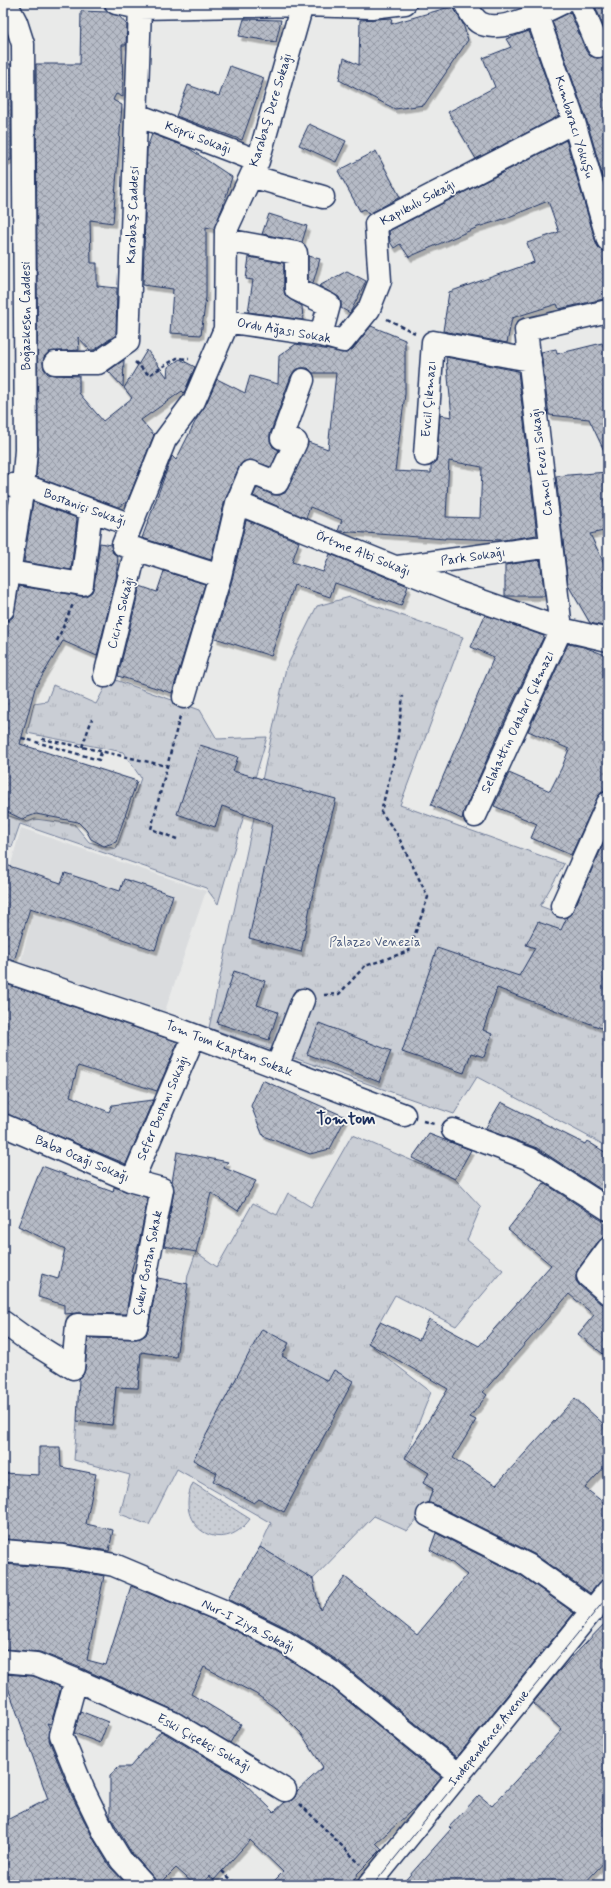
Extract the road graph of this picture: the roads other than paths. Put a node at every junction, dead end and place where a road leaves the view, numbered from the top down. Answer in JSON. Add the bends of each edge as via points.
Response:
{"nodes":[{"id":1,"x":5,"y":3,"type":"edge"},
{"id":2,"x":116,"y":3,"type":"edge"},
{"id":3,"x":405,"y":3,"type":"edge"},
{"id":4,"x":465,"y":3,"type":"edge"},
{"id":5,"x":562,"y":3,"type":"edge"},
{"id":6,"x":580,"y":3,"type":"edge"},
{"id":7,"x":302,"y":5,"type":"junction"},
{"id":8,"x":140,"y":8,"type":"junction"},
{"id":9,"x":537,"y":15,"type":"junction"},
{"id":10,"x":598,"y":46,"type":"dead end"},
{"id":11,"x":137,"y":115,"type":"junction"},
{"id":12,"x":574,"y":122,"type":"junction"},
{"id":13,"x":255,"y":168,"type":"junction"},
{"id":14,"x":323,"y":197,"type":"dead end"},
{"id":15,"x":226,"y":240,"type":"junction"},
{"id":16,"x":608,"y":240,"type":"edge"},
{"id":17,"x":608,"y":311,"type":"edge"},
{"id":18,"x":225,"y":321,"type":"junction"},
{"id":19,"x":321,"y":335,"type":"junction"},
{"id":20,"x":342,"y":341,"type":"joint"},
{"id":21,"x":530,"y":360,"type":"junction"},
{"id":22,"x":54,"y":363,"type":"dead end"},
{"id":23,"x":303,"y":380,"type":"dead end"},
{"id":24,"x":425,"y":455,"type":"dead end"},
{"id":25,"x":15,"y":477,"type":"edge"},
{"id":26,"x":237,"y":503,"type":"junction"},
{"id":27,"x":91,"y":510,"type":"junction"},
{"id":28,"x":131,"y":525,"type":"junction"},
{"id":29,"x":551,"y":546,"type":"junction"},
{"id":30,"x":3,"y":548,"type":"edge"},
{"id":31,"x":136,"y":549,"type":"junction"},
{"id":32,"x":396,"y":567,"type":"junction"},
{"id":33,"x":10,"y":572,"type":"junction"},
{"id":34,"x":220,"y":576,"type":"junction"},
{"id":35,"x":3,"y":609,"type":"edge"},
{"id":36,"x":561,"y":629,"type":"junction"},
{"id":37,"x":608,"y":640,"type":"edge"},
{"id":38,"x":105,"y":676,"type":"dead end"},
{"id":39,"x":184,"y":697,"type":"road end"},
{"id":40,"x":608,"y":803,"type":"edge"},
{"id":41,"x":475,"y":816,"type":"dead end"},
{"id":42,"x":562,"y":906,"type":"dead end"},
{"id":43,"x":3,"y":970,"type":"edge"},
{"id":44,"x":303,"y":1000,"type":"road end"},
{"id":45,"x":194,"y":1036,"type":"junction"},
{"id":46,"x":277,"y":1067,"type":"junction"},
{"id":47,"x":404,"y":1115,"type":"road end"},
{"id":48,"x":3,"y":1125,"type":"edge"},
{"id":49,"x":453,"y":1130,"type":"road end"},
{"id":50,"x":132,"y":1181,"type":"junction"},
{"id":51,"x":162,"y":1189,"type":"joint"},
{"id":52,"x":608,"y":1209,"type":"edge"},
{"id":53,"x":608,"y":1249,"type":"edge"},
{"id":54,"x":608,"y":1293,"type":"edge"},
{"id":55,"x":3,"y":1322,"type":"edge"},
{"id":56,"x":428,"y":1515,"type":"dead end"},
{"id":57,"x":3,"y":1552,"type":"edge"},
{"id":58,"x":608,"y":1591,"type":"edge"},
{"id":59,"x":592,"y":1611,"type":"junction"},
{"id":60,"x":3,"y":1661,"type":"edge"},
{"id":61,"x":76,"y":1680,"type":"junction"},
{"id":62,"x":459,"y":1775,"type":"junction"},
{"id":63,"x":285,"y":1790,"type":"road end"},
{"id":64,"x":372,"y":1882,"type":"edge"},
{"id":65,"x":144,"y":1885,"type":"edge"}],
"edges":[{"from":1,"to":25,"type":"street","name":"Boğazkesen Caddesi","via":[[16,22],[12,33]]},
{"from":2,"to":8,"type":"street"},
{"from":3,"to":7,"type":"street","via":[[372,6]]},
{"from":4,"to":9,"type":"street","via":[[479,22],[488,26]]},
{"from":5,"to":9,"type":"street"},
{"from":6,"to":10,"type":"street"},
{"from":7,"to":8,"type":"street"},
{"from":7,"to":13,"type":"street","name":"Karabaş Dere Sokağı"},
{"from":8,"to":11,"type":"street","name":"Karabaş Caddesi"},
{"from":9,"to":12,"type":"street","name":"Kumbaracı Yokuşu"},
{"from":11,"to":13,"type":"street","name":"Köprü Sokağı"},
{"from":11,"to":22,"type":"street","name":"Karabaş Caddesi","via":[[128,342],[98,363]]},
{"from":12,"to":16,"type":"street","name":"Kumbaracı Yokuşu"},
{"from":12,"to":20,"type":"street","name":"Kapıkulu Sokağı","via":[[376,224],[380,281],[369,309]]},
{"from":13,"to":14,"type":"street","name":"Köprü Sokağı"},
{"from":13,"to":15,"type":"street","name":"Karabaş Dere Sokağı","via":[[226,230]]},
{"from":15,"to":18,"type":"street","name":"Karabaş Dere Sokağı"},
{"from":15,"to":19,"type":"street","via":[[296,253],[296,289],[329,305]]},
{"from":17,"to":21,"type":"street","name":"Camcı Fevzi Sokağı","via":[[526,330]]},
{"from":18,"to":19,"type":"street","name":"Ordu Ağası Sokak"},
{"from":18,"to":28,"type":"street","name":"Karabaş Dere Sokağı","via":[[225,329],[194,401],[165,440]]},
{"from":19,"to":20,"type":"street","name":"Ordu Ağası Sokak"},
{"from":21,"to":24,"type":"street","name":"Evcil Çıkmazı","via":[[433,342]]},
{"from":21,"to":29,"type":"street","name":"Camcı Fevzi Sokağı"},
{"from":23,"to":26,"type":"street","via":[[282,438],[296,442],[277,483],[250,472]]},
{"from":25,"to":27,"type":"street","name":"Bostaniçi Sokağı","via":[[34,489]]},
{"from":25,"to":30,"type":"street","name":"Boğazkesen Caddesi"},
{"from":25,"to":33,"type":"street","name":"Boğazkesen Caddesi"},
{"from":26,"to":32,"type":"street","name":"Örtme Alti Sokağı"},
{"from":26,"to":34,"type":"street"},
{"from":27,"to":28,"type":"street","name":"Bostaniçi Sokağı"},
{"from":27,"to":33,"type":"street","via":[[82,584]]},
{"from":28,"to":31,"type":"street","name":"Bostaniçi Sokağı","via":[[124,545]]},
{"from":29,"to":32,"type":"street","name":"Park Sokağı"},
{"from":29,"to":36,"type":"street","name":"Camcı Fevzi Sokağı"},
{"from":31,"to":34,"type":"street"},
{"from":31,"to":38,"type":"street","name":"Cicim Sokaği"},
{"from":32,"to":36,"type":"street","name":"Örtme Alti Sokağı","via":[[459,593]]},
{"from":33,"to":35,"type":"street","name":"Boğazkesen Caddesi"},
{"from":34,"to":39,"type":"street"},
{"from":36,"to":37,"type":"street"},
{"from":36,"to":41,"type":"street","name":"Selahattin Odaları Çıkmazı"},
{"from":40,"to":42,"type":"street"},
{"from":43,"to":45,"type":"street","name":"Tom Tom Kaptan Sokak"},
{"from":44,"to":46,"type":"street"},
{"from":45,"to":46,"type":"street","name":"Tom Tom Kaptan Sokak"},
{"from":45,"to":50,"type":"street","name":"Sefer Bostanı Sokağı"},
{"from":46,"to":47,"type":"street","name":"Tom Tom Kaptan Sokak"},
{"from":48,"to":50,"type":"street","name":"Baba Ocağı Sokağı"},
{"from":49,"to":52,"type":"street","via":[[530,1159]]},
{"from":50,"to":51,"type":"street","name":"Baba Ocağı Sokağı"},
{"from":51,"to":55,"type":"street","name":"Çukur Bostan Sokak","via":[[136,1327],[78,1325],[73,1368]]},
{"from":53,"to":54,"type":"street","via":[[588,1276]]},
{"from":56,"to":59,"type":"street","via":[[528,1565]]},
{"from":57,"to":62,"type":"street","name":"Nur-I Ziya Sokağı","via":[[64,1556],[114,1566],[222,1610],[286,1643],[333,1673]]},
{"from":58,"to":59,"type":"street","name":"Independence Avenue"},
{"from":59,"to":62,"type":"street","name":"Independence Avenue"},
{"from":60,"to":61,"type":"street","name":"Eski Çiçekçi Sokağı","via":[[36,1664]]},
{"from":61,"to":63,"type":"street","name":"Eski Çiçekçi Sokağı","via":[[173,1723]]},
{"from":61,"to":65,"type":"street","via":[[61,1735],[105,1834],[121,1860]]},
{"from":62,"to":64,"type":"street","name":"Independence Avenue"}]}
